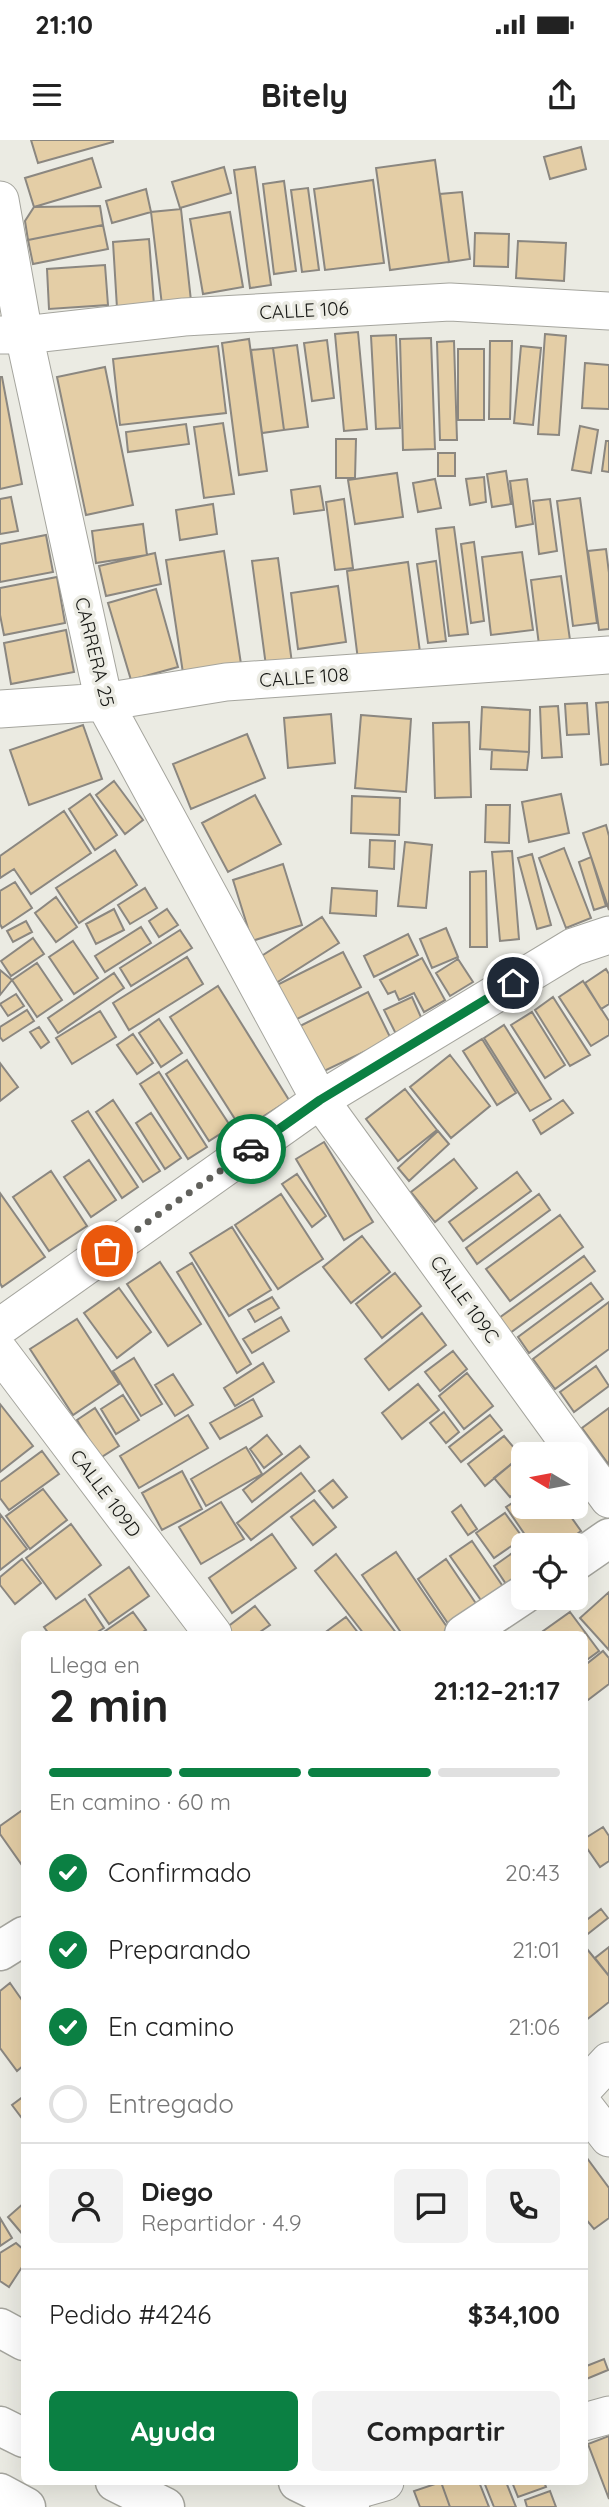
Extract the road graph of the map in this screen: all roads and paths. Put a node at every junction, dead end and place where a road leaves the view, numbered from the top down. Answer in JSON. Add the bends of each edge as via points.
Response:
{"nodes":[{"id":1,"x":0,"y":200,"type":"edge"},
{"id":2,"x":609,"y":311,"type":"edge"},
{"id":3,"x":12,"y":335,"type":"edge"},
{"id":4,"x":609,"y":655,"type":"edge"},
{"id":5,"x":104,"y":702,"type":"junction"},
{"id":6,"x":0,"y":709,"type":"edge"},
{"id":7,"x":609,"y":935,"type":"edge"},
{"id":8,"x":320,"y":1100,"type":"junction"},
{"id":9,"x":0,"y":1326,"type":"edge"},
{"id":10,"x":0,"y":1352,"type":"edge"},
{"id":11,"x":609,"y":1499,"type":"edge"},
{"id":12,"x":609,"y":1538,"type":"edge"},
{"id":13,"x":588,"y":1552,"type":"edge"},
{"id":14,"x":511,"y":1603,"type":"edge"},
{"id":15,"x":210,"y":1631,"type":"edge"},
{"id":16,"x":469,"y":1631,"type":"edge"},
{"id":17,"x":609,"y":2061,"type":"edge"},
{"id":18,"x":588,"y":2084,"type":"edge"},
{"id":19,"x":588,"y":2111,"type":"edge"},
{"id":20,"x":609,"y":2138,"type":"edge"},
{"id":21,"x":0,"y":2328,"type":"edge"},
{"id":22,"x":21,"y":2339,"type":"edge"},
{"id":23,"x":609,"y":2414,"type":"edge"},
{"id":24,"x":588,"y":2421,"type":"edge"},
{"id":25,"x":0,"y":2426,"type":"edge"},
{"id":26,"x":21,"y":2436,"type":"edge"},
{"id":27,"x":121,"y":2485,"type":"edge"},
{"id":28,"x":372,"y":2485,"type":"edge"},
{"id":29,"x":0,"y":2493,"type":"edge"},
{"id":30,"x":327,"y":2495,"type":"edge"},
{"id":31,"x":26,"y":2507,"type":"edge"},
{"id":32,"x":165,"y":2507,"type":"edge"}],
"edges":[{"from":1,"to":3,"type":"street","name":"CARRERA 25"},
{"from":2,"to":3,"type":"street","name":"CALLE 106","via":[[450,302],[184,317]]},
{"from":3,"to":5,"type":"street","name":"CARRERA 25"},
{"from":4,"to":5,"type":"street","name":"CALLE 108","via":[[226,682]]},
{"from":5,"to":6,"type":"street","name":"CALLE 108"},
{"from":5,"to":8,"type":"street","name":"CARRERA 25"},
{"from":7,"to":8,"type":"street","via":[[573,947]]},
{"from":8,"to":9,"type":"street"},
{"from":8,"to":11,"type":"street","name":"CALLE 109C"},
{"from":10,"to":15,"type":"street","name":"CALLE 109D"},
{"from":12,"to":13,"type":"main road"},
{"from":14,"to":16,"type":"main road"},
{"from":17,"to":18,"type":"street"},
{"from":19,"to":20,"type":"street"},
{"from":21,"to":22,"type":"main road"},
{"from":23,"to":24,"type":"street"},
{"from":25,"to":26,"type":"main road"},
{"from":27,"to":32,"type":"main road"},
{"from":28,"to":30,"type":"street"},
{"from":29,"to":31,"type":"main road"}]}
